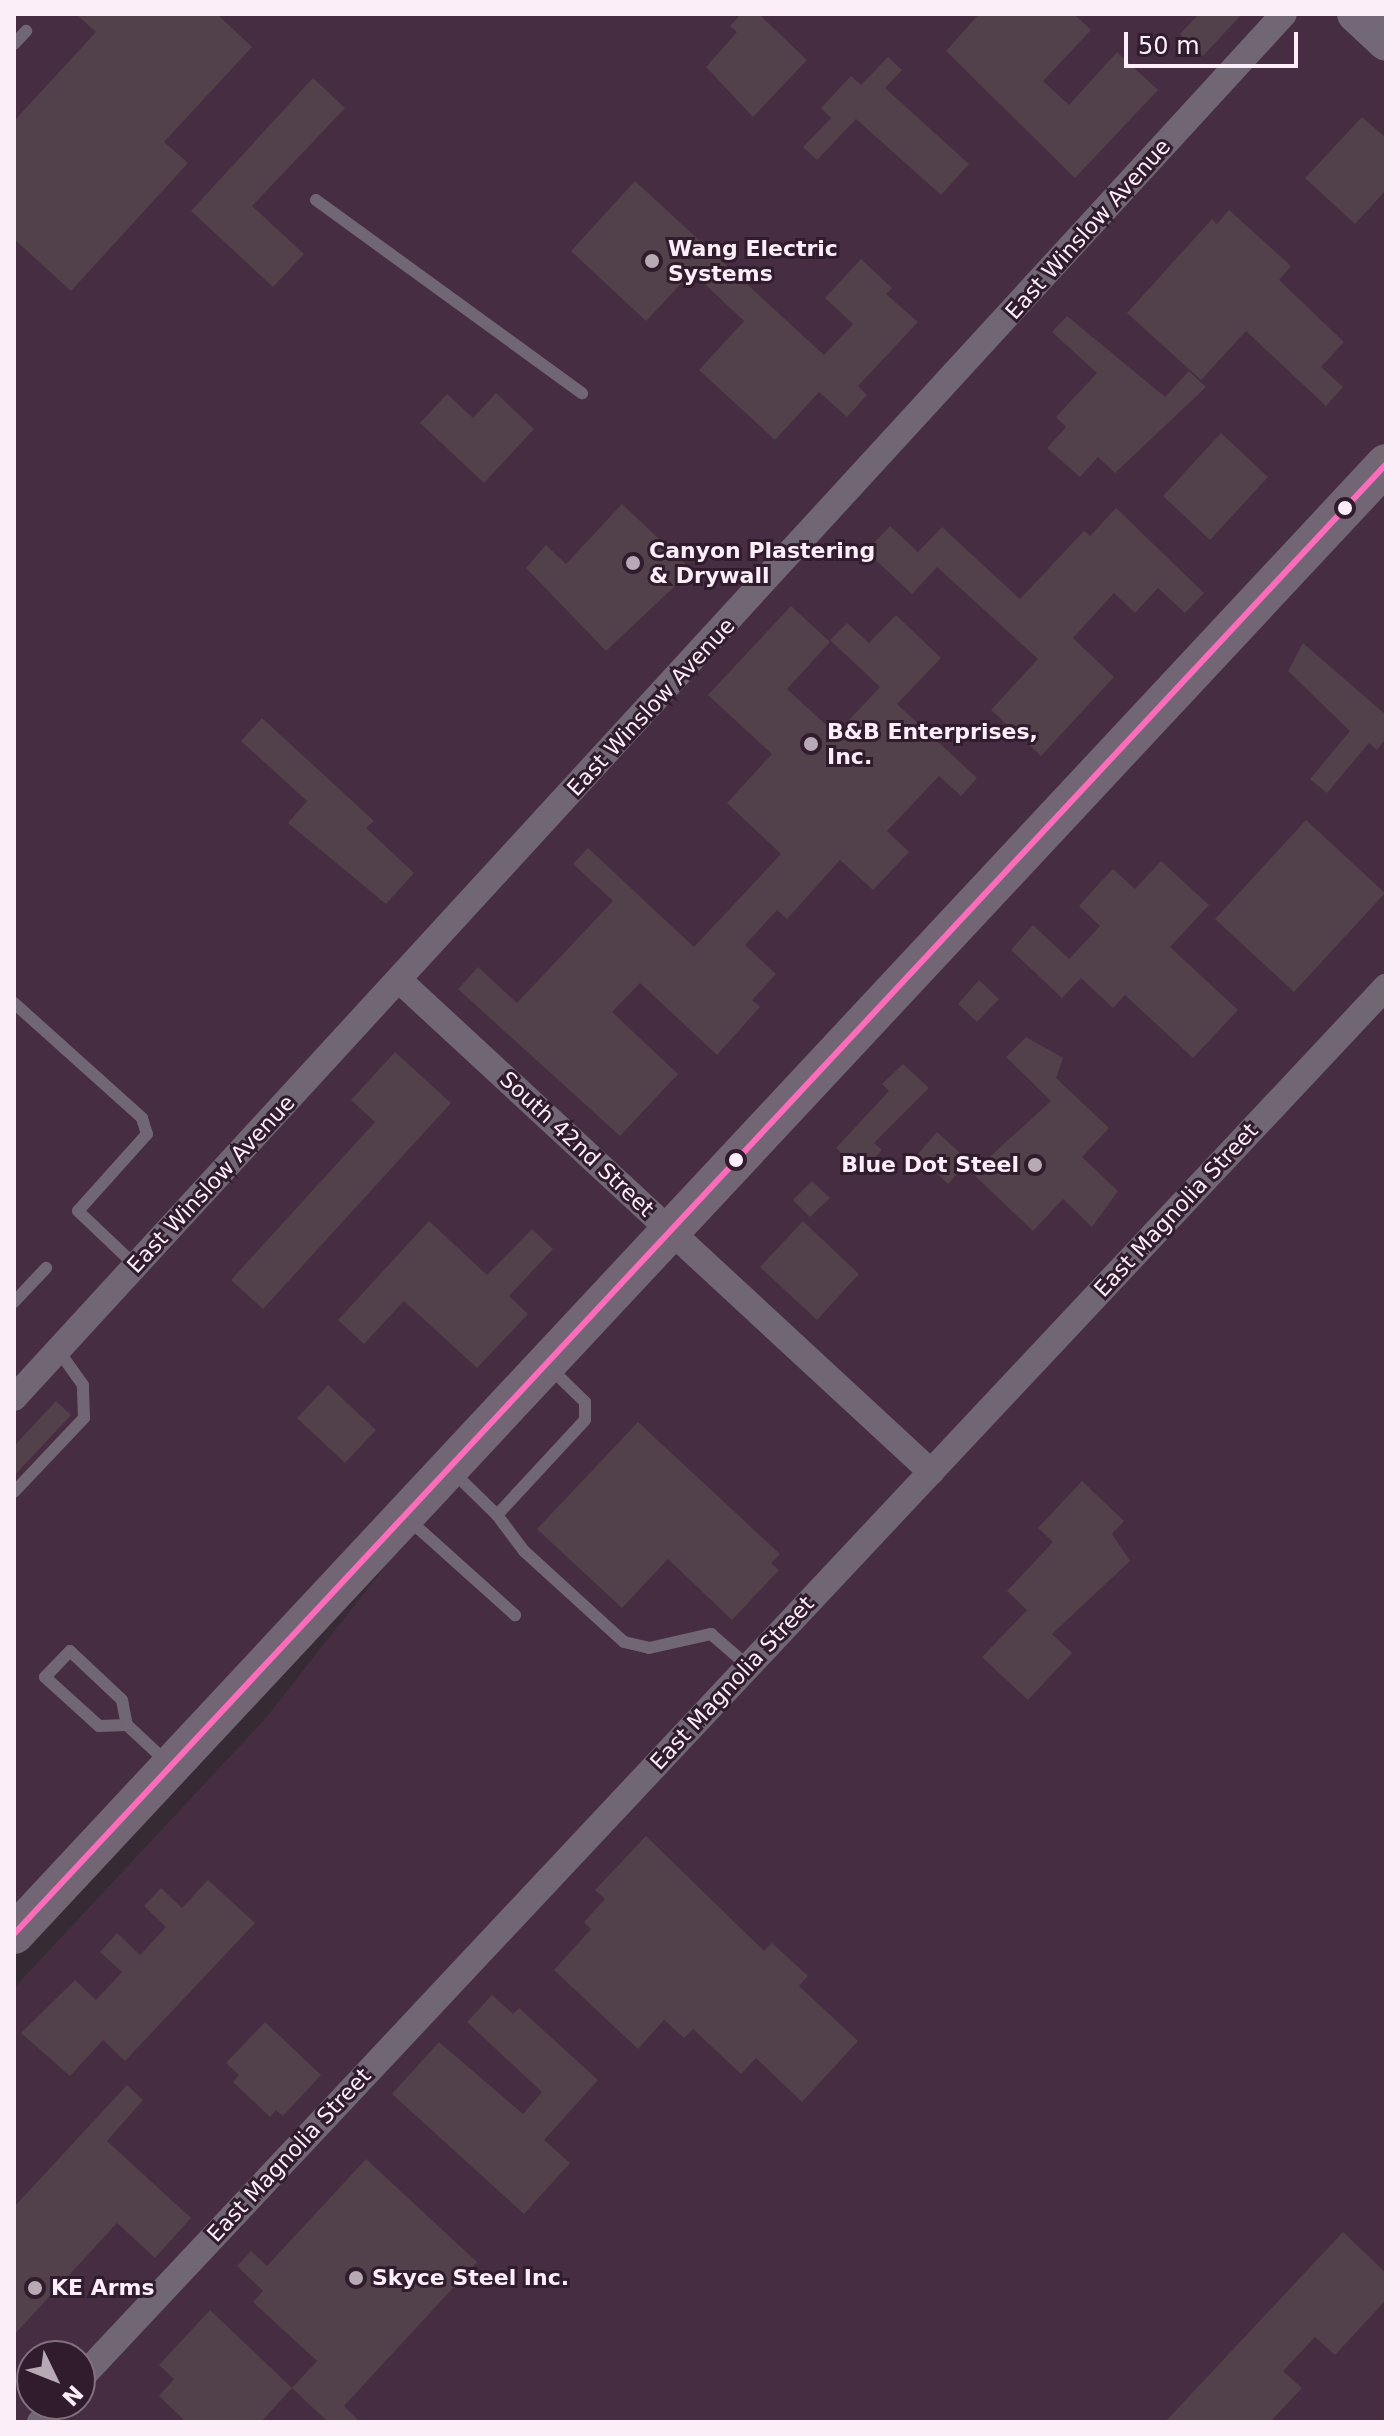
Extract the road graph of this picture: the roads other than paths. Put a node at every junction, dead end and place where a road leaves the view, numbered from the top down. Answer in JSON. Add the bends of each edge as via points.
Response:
{"nodes":[{"id":1,"x":1284,"y":14,"type":"edge"},
{"id":2,"x":1355,"y":14,"type":"edge"},
{"id":3,"x":26,"y":31,"type":"dead end"},
{"id":4,"x":1386,"y":43,"type":"edge"},
{"id":5,"x":14,"y":44,"type":"edge"},
{"id":6,"x":316,"y":200,"type":"dead end"},
{"id":7,"x":582,"y":393,"type":"dead end"},
{"id":8,"x":1386,"y":464,"type":"edge"},
{"id":9,"x":399,"y":980,"type":"junction"},
{"id":10,"x":1386,"y":987,"type":"edge"},
{"id":11,"x":14,"y":1003,"type":"edge"},
{"id":12,"x":671,"y":1232,"type":"junction"},
{"id":13,"x":136,"y":1266,"type":"junction"},
{"id":14,"x":46,"y":1268,"type":"dead end"},
{"id":15,"x":14,"y":1302,"type":"edge"},
{"id":16,"x":58,"y":1350,"type":"junction"},
{"id":17,"x":547,"y":1365,"type":"junction"},
{"id":18,"x":18,"y":1385,"type":"edge"},
{"id":19,"x":450,"y":1469,"type":"junction"},
{"id":20,"x":931,"y":1472,"type":"junction"},
{"id":21,"x":14,"y":1492,"type":"edge"},
{"id":22,"x":497,"y":1515,"type":"junction"},
{"id":23,"x":405,"y":1517,"type":"junction"},
{"id":24,"x":515,"y":1615,"type":"dead end"},
{"id":25,"x":748,"y":1666,"type":"junction"},
{"id":26,"x":127,"y":1725,"type":"junction"},
{"id":27,"x":171,"y":1766,"type":"junction"},
{"id":28,"x":14,"y":1934,"type":"edge"},
{"id":29,"x":96,"y":2362,"type":"edge"}],
"edges":[{"from":1,"to":9,"type":"street","name":"East Winslow Avenue"},
{"from":2,"to":4,"type":"main road"},
{"from":3,"to":5,"type":"lane"},
{"from":6,"to":7,"type":"lane"},
{"from":8,"to":12,"type":"main road"},
{"from":9,"to":12,"type":"street","name":"South 42nd Street"},
{"from":9,"to":13,"type":"street","name":"East Winslow Avenue"},
{"from":10,"to":20,"type":"street","name":"East Magnolia Street"},
{"from":11,"to":13,"type":"lane","via":[[142,1118],[147,1134],[78,1211]]},
{"from":12,"to":17,"type":"main road"},
{"from":12,"to":20,"type":"street","name":"South 42nd Street"},
{"from":13,"to":16,"type":"street","name":"East Winslow Avenue"},
{"from":14,"to":15,"type":"lane"},
{"from":16,"to":18,"type":"street","name":"East Winslow Avenue"},
{"from":16,"to":21,"type":"lane","via":[[83,1385],[84,1418]]},
{"from":17,"to":19,"type":"main road"},
{"from":17,"to":22,"type":"lane","via":[[588,1414]]},
{"from":19,"to":22,"type":"lane"},
{"from":19,"to":23,"type":"main road"},
{"from":20,"to":25,"type":"street","name":"East Magnolia Street"},
{"from":22,"to":25,"type":"lane","via":[[524,1551],[624,1642],[649,1648],[711,1634]]},
{"from":23,"to":24,"type":"lane"},
{"from":23,"to":27,"type":"main road"},
{"from":25,"to":29,"type":"street","name":"East Magnolia Street"},
{"from":26,"to":26,"type":"lane","via":[[122,1700],[70,1651],[45,1677],[99,1726]]},
{"from":26,"to":27,"type":"lane"},
{"from":27,"to":28,"type":"main road"}]}
